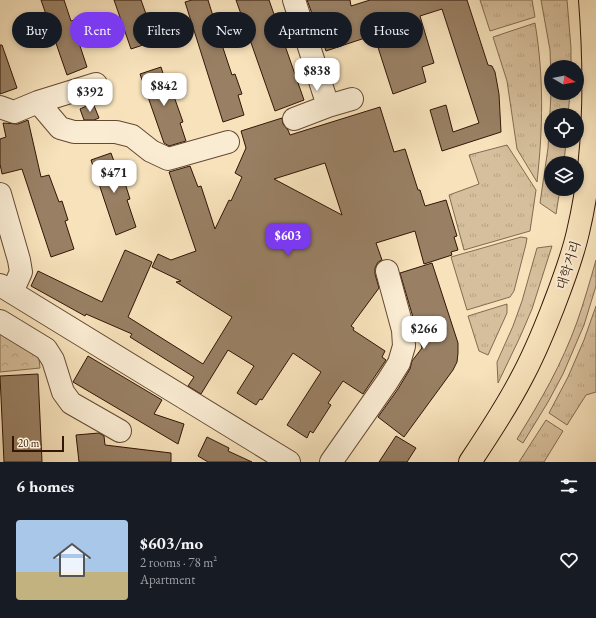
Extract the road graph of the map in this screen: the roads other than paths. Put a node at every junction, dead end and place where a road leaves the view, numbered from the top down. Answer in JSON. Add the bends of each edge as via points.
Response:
{"nodes":[{"id":1,"x":294,"y":0,"type":"edge"},
{"id":2,"x":590,"y":0,"type":"edge"},
{"id":3,"x":96,"y":84,"type":"dead end"},
{"id":4,"x":352,"y":99,"type":"dead end"},
{"id":5,"x":38,"y":102,"type":"junction"},
{"id":6,"x":328,"y":106,"type":"junction"},
{"id":7,"x":0,"y":107,"type":"edge"},
{"id":8,"x":294,"y":119,"type":"dead end"},
{"id":9,"x":228,"y":142,"type":"dead end"},
{"id":10,"x":592,"y":182,"type":"edge"},
{"id":11,"x":0,"y":194,"type":"edge"},
{"id":12,"x":387,"y":271,"type":"dead end"},
{"id":13,"x":6,"y":288,"type":"edge"},
{"id":14,"x":0,"y":321,"type":"edge"},
{"id":15,"x":120,"y":431,"type":"dead end"},
{"id":16,"x":289,"y":462,"type":"edge"},
{"id":17,"x":331,"y":462,"type":"edge"},
{"id":18,"x":470,"y":462,"type":"edge"}],
"edges":[{"from":1,"to":6,"type":"street"},
{"from":2,"to":10,"type":"main road","name":"대학거리","via":[[594,32],[596,106]]},
{"from":3,"to":5,"type":"street"},
{"from":4,"to":6,"type":"street"},
{"from":5,"to":7,"type":"street","via":[[14,112]]},
{"from":5,"to":9,"type":"street","via":[[60,128],[74,132],[116,132],[132,136],[151,151],[168,159]]},
{"from":6,"to":8,"type":"street"},
{"from":10,"to":18,"type":"main road","name":"대학거리","via":[[563,281],[542,336],[521,379]]},
{"from":11,"to":13,"type":"street","via":[[21,272]]},
{"from":12,"to":17,"type":"street","via":[[403,330],[404,346],[399,363]]},
{"from":13,"to":16,"type":"street"},
{"from":14,"to":15,"type":"street","via":[[46,349],[53,360],[63,392],[71,403]]}]}
